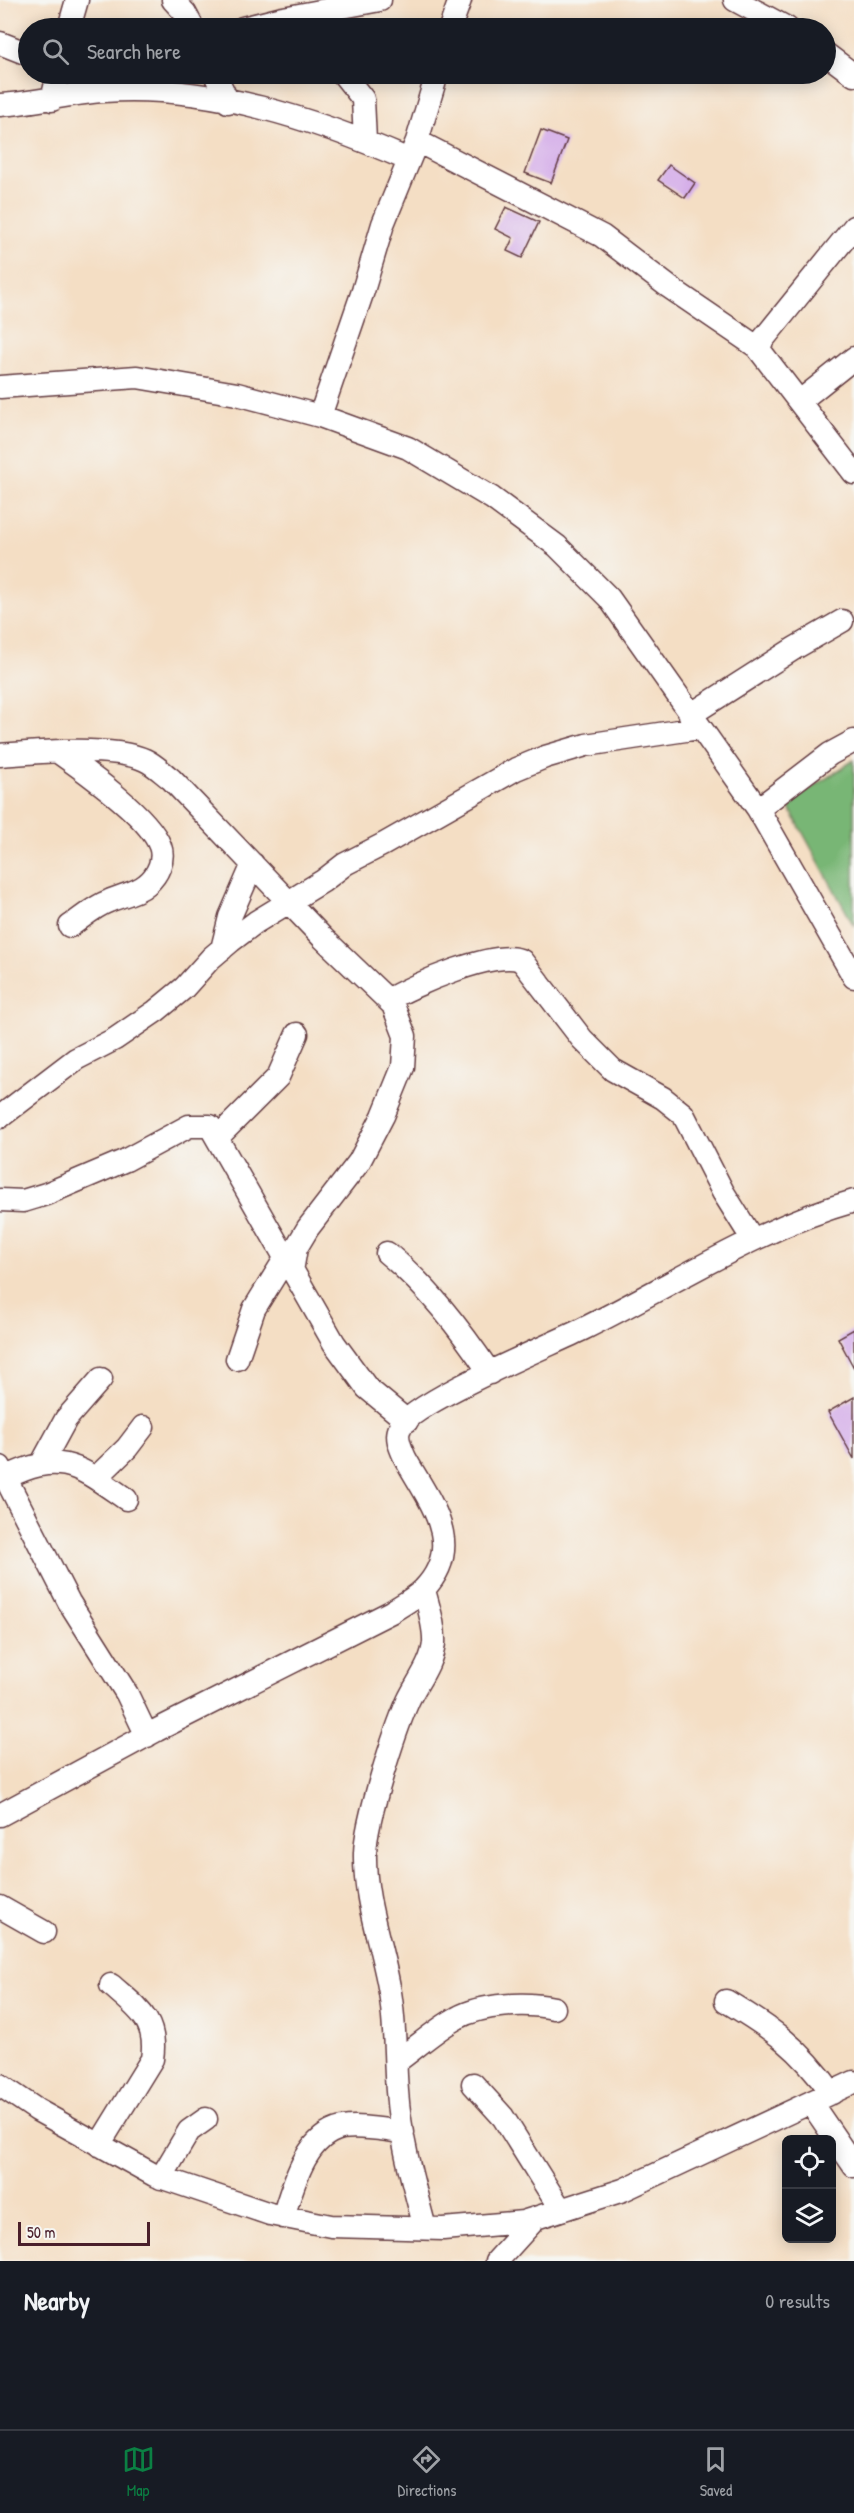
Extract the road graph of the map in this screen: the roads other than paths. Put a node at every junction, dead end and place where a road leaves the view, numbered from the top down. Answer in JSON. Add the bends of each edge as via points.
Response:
{"nodes":[{"id":1,"x":77,"y":0,"type":"edge"},
{"id":2,"x":173,"y":0,"type":"edge"},
{"id":3,"x":380,"y":0,"type":"edge"},
{"id":4,"x":460,"y":0,"type":"edge"},
{"id":5,"x":735,"y":0,"type":"edge"},
{"id":6,"x":316,"y":14,"type":"edge"},
{"id":7,"x":192,"y":16,"type":"edge"},
{"id":8,"x":72,"y":18,"type":"edge"},
{"id":9,"x":283,"y":18,"type":"edge"},
{"id":10,"x":454,"y":18,"type":"edge"},
{"id":11,"x":768,"y":18,"type":"edge"},
{"id":12,"x":0,"y":44,"type":"edge"},
{"id":13,"x":18,"y":50,"type":"edge"},
{"id":14,"x":836,"y":62,"type":"edge"},
{"id":15,"x":854,"y":75,"type":"edge"},
{"id":16,"x":56,"y":84,"type":"edge"},
{"id":17,"x":120,"y":84,"type":"edge"},
{"id":18,"x":220,"y":84,"type":"edge"},
{"id":19,"x":351,"y":84,"type":"edge"},
{"id":20,"x":434,"y":84,"type":"edge"},
{"id":21,"x":138,"y":91,"type":"junction"},
{"id":22,"x":52,"y":100,"type":"junction"},
{"id":23,"x":228,"y":102,"type":"junction"},
{"id":24,"x":0,"y":105,"type":"edge"},
{"id":25,"x":365,"y":141,"type":"junction"},
{"id":26,"x":413,"y":151,"type":"junction"},
{"id":27,"x":854,"y":227,"type":"edge"},
{"id":28,"x":757,"y":348,"type":"junction"},
{"id":29,"x":854,"y":358,"type":"edge"},
{"id":30,"x":0,"y":387,"type":"edge"},
{"id":31,"x":800,"y":400,"type":"junction"},
{"id":32,"x":320,"y":416,"type":"junction"},
{"id":33,"x":854,"y":473,"type":"edge"},
{"id":34,"x":842,"y":621,"type":"dead end"},
{"id":35,"x":695,"y":721,"type":"junction"},
{"id":36,"x":854,"y":741,"type":"edge"},
{"id":37,"x":58,"y":752,"type":"junction"},
{"id":38,"x":0,"y":755,"type":"edge"},
{"id":39,"x":758,"y":809,"type":"junction"},
{"id":40,"x":253,"y":864,"type":"junction"},
{"id":41,"x":289,"y":902,"type":"junction"},
{"id":42,"x":70,"y":926,"type":"dead end"},
{"id":43,"x":222,"y":949,"type":"junction"},
{"id":44,"x":854,"y":977,"type":"edge"},
{"id":45,"x":388,"y":1000,"type":"junction"},
{"id":46,"x":297,"y":1034,"type":"dead end"},
{"id":47,"x":0,"y":1117,"type":"edge"},
{"id":48,"x":218,"y":1137,"type":"junction"},
{"id":49,"x":0,"y":1200,"type":"edge"},
{"id":50,"x":854,"y":1201,"type":"edge"},
{"id":51,"x":753,"y":1240,"type":"junction"},
{"id":52,"x":387,"y":1253,"type":"dead end"},
{"id":53,"x":288,"y":1265,"type":"junction"},
{"id":54,"x":237,"y":1359,"type":"dead end"},
{"id":55,"x":490,"y":1373,"type":"junction"},
{"id":56,"x":101,"y":1379,"type":"dead end"},
{"id":57,"x":407,"y":1421,"type":"junction"},
{"id":58,"x":143,"y":1427,"type":"dead end"},
{"id":59,"x":42,"y":1463,"type":"junction"},
{"id":60,"x":3,"y":1473,"type":"edge"},
{"id":61,"x":96,"y":1478,"type":"junction"},
{"id":62,"x":126,"y":1499,"type":"dead end"},
{"id":63,"x":424,"y":1590,"type":"junction"},
{"id":64,"x":147,"y":1736,"type":"junction"},
{"id":65,"x":0,"y":1815,"type":"edge"},
{"id":66,"x":0,"y":1907,"type":"edge"},
{"id":67,"x":44,"y":1932,"type":"dead end"},
{"id":68,"x":111,"y":1985,"type":"dead end"},
{"id":69,"x":726,"y":2001,"type":"dead end"},
{"id":70,"x":554,"y":2008,"type":"dead end"},
{"id":71,"x":396,"y":2062,"type":"junction"},
{"id":72,"x":854,"y":2082,"type":"edge"},
{"id":73,"x":473,"y":2084,"type":"dead end"},
{"id":74,"x":0,"y":2085,"type":"edge"},
{"id":75,"x":832,"y":2094,"type":"junction"},
{"id":76,"x":811,"y":2103,"type":"junction"},
{"id":77,"x":206,"y":2119,"type":"dead end"},
{"id":78,"x":403,"y":2132,"type":"junction"},
{"id":79,"x":99,"y":2145,"type":"junction"},
{"id":80,"x":854,"y":2166,"type":"edge"},
{"id":81,"x":162,"y":2178,"type":"junction"},
{"id":82,"x":561,"y":2210,"type":"junction"},
{"id":83,"x":283,"y":2217,"type":"junction"},
{"id":84,"x":535,"y":2219,"type":"junction"},
{"id":85,"x":425,"y":2228,"type":"junction"},
{"id":86,"x":497,"y":2261,"type":"edge"}],
"edges":[{"from":1,"to":8,"type":"street"},
{"from":2,"to":7,"type":"street"},
{"from":3,"to":6,"type":"street"},
{"from":4,"to":10,"type":"street"},
{"from":5,"to":11,"type":"street"},
{"from":6,"to":9,"type":"street"},
{"from":12,"to":13,"type":"street"},
{"from":14,"to":15,"type":"street"},
{"from":16,"to":22,"type":"street"},
{"from":17,"to":21,"type":"street"},
{"from":18,"to":23,"type":"street"},
{"from":19,"to":25,"type":"street","via":[[363,99]]},
{"from":20,"to":26,"type":"street"},
{"from":21,"to":22,"type":"street","via":[[103,91]]},
{"from":21,"to":23,"type":"street"},
{"from":22,"to":24,"type":"street"},
{"from":23,"to":25,"type":"street","via":[[269,109]]},
{"from":25,"to":26,"type":"street"},
{"from":26,"to":28,"type":"street","via":[[602,236]]},
{"from":26,"to":32,"type":"street","via":[[383,224]]},
{"from":27,"to":28,"type":"street"},
{"from":28,"to":31,"type":"street"},
{"from":29,"to":31,"type":"street"},
{"from":30,"to":32,"type":"street","via":[[137,377],[237,394]]},
{"from":31,"to":33,"type":"street"},
{"from":32,"to":35,"type":"street","via":[[408,448],[492,498],[557,546],[609,598]]},
{"from":34,"to":35,"type":"street","via":[[795,648]]},
{"from":35,"to":39,"type":"street"},
{"from":35,"to":41,"type":"street","via":[[586,746],[516,769],[345,864]]},
{"from":36,"to":39,"type":"street"},
{"from":37,"to":38,"type":"street"},
{"from":37,"to":40,"type":"street","via":[[124,754],[146,760],[171,779]]},
{"from":37,"to":42,"type":"street","via":[[105,786],[130,810],[159,845],[162,856],[158,870],[147,884],[107,901]]},
{"from":39,"to":44,"type":"street"},
{"from":40,"to":41,"type":"street"},
{"from":40,"to":43,"type":"street","via":[[230,917]]},
{"from":41,"to":43,"type":"street"},
{"from":41,"to":45,"type":"street"},
{"from":43,"to":47,"type":"street","via":[[156,1011],[76,1059]]},
{"from":45,"to":51,"type":"street","via":[[438,974],[510,957],[522,961],[582,1039],[613,1070],[683,1113],[723,1192]]},
{"from":45,"to":53,"type":"street","via":[[405,1036],[403,1067],[359,1162],[308,1228]]},
{"from":46,"to":48,"type":"street","via":[[278,1077]]},
{"from":48,"to":49,"type":"street","via":[[210,1126],[189,1126],[126,1160],[46,1194],[23,1201]]},
{"from":48,"to":53,"type":"street"},
{"from":50,"to":51,"type":"street","via":[[815,1211]]},
{"from":51,"to":55,"type":"street","via":[[584,1329]]},
{"from":52,"to":55,"type":"street","via":[[424,1288]]},
{"from":53,"to":54,"type":"street","via":[[254,1309]]},
{"from":53,"to":57,"type":"street","via":[[334,1343],[367,1388]]},
{"from":55,"to":57,"type":"street","via":[[441,1396]]},
{"from":56,"to":59,"type":"street","via":[[66,1419]]},
{"from":57,"to":63,"type":"street","via":[[400,1426],[400,1449],[438,1516],[445,1541],[438,1571]]},
{"from":58,"to":61,"type":"street"},
{"from":59,"to":60,"type":"street"},
{"from":59,"to":61,"type":"street","via":[[69,1464]]},
{"from":60,"to":64,"type":"street","via":[[69,1602],[127,1694]]},
{"from":61,"to":62,"type":"street"},
{"from":63,"to":64,"type":"street","via":[[391,1612]]},
{"from":63,"to":71,"type":"street","via":[[434,1643],[396,1733],[365,1852],[369,1902],[389,1986]]},
{"from":64,"to":65,"type":"street"},
{"from":66,"to":67,"type":"street"},
{"from":68,"to":79,"type":"street","via":[[143,2014],[154,2044],[152,2059]]},
{"from":69,"to":75,"type":"street","via":[[783,2036]]},
{"from":70,"to":71,"type":"street","via":[[527,2004],[471,2012],[443,2026]]},
{"from":71,"to":78,"type":"street"},
{"from":72,"to":75,"type":"street"},
{"from":73,"to":82,"type":"street","via":[[503,2117]]},
{"from":74,"to":79,"type":"street"},
{"from":75,"to":76,"type":"street"},
{"from":76,"to":80,"type":"street"},
{"from":76,"to":82,"type":"street","via":[[623,2190]]},
{"from":77,"to":81,"type":"street","via":[[189,2131]]},
{"from":78,"to":83,"type":"street","via":[[343,2128],[324,2136],[294,2180]]},
{"from":78,"to":85,"type":"street"},
{"from":79,"to":81,"type":"street"},
{"from":81,"to":83,"type":"street"},
{"from":82,"to":84,"type":"street"},
{"from":83,"to":85,"type":"street","via":[[331,2226]]},
{"from":84,"to":85,"type":"street"},
{"from":84,"to":86,"type":"street"}]}
